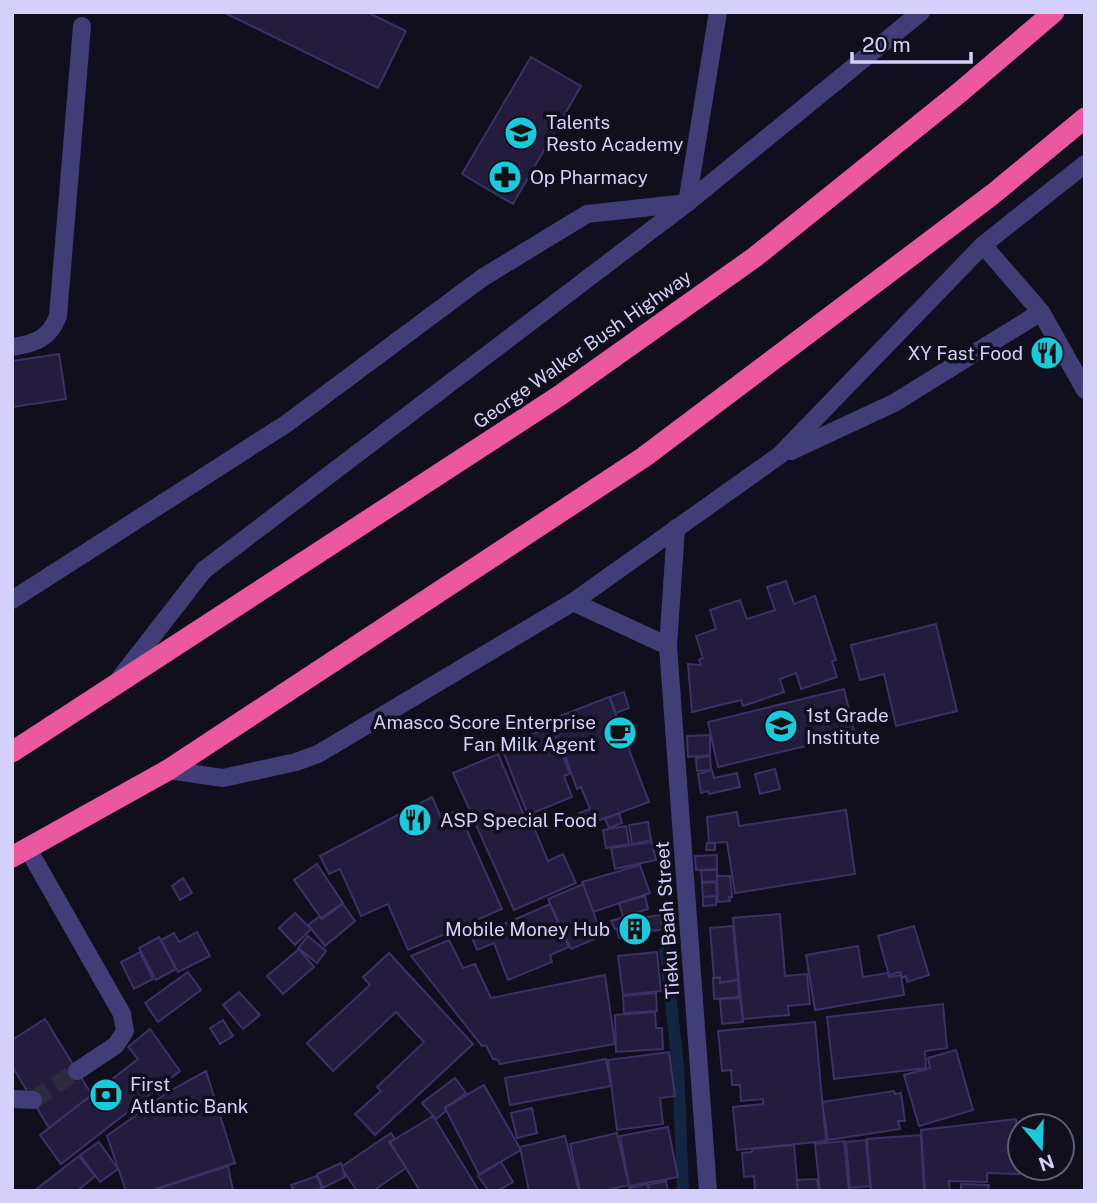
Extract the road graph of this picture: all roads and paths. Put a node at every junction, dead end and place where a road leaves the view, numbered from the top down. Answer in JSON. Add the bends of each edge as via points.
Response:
{"nodes":[{"id":1,"x":718,"y":12,"type":"edge"},
{"id":2,"x":921,"y":12,"type":"edge"},
{"id":3,"x":1054,"y":12,"type":"edge"},
{"id":4,"x":82,"y":26,"type":"dead end"},
{"id":5,"x":1085,"y":118,"type":"edge"},
{"id":6,"x":1085,"y":164,"type":"edge"},
{"id":7,"x":687,"y":203,"type":"junction"},
{"id":8,"x":983,"y":245,"type":"junction"},
{"id":9,"x":1041,"y":312,"type":"junction"},
{"id":10,"x":12,"y":347,"type":"edge"},
{"id":11,"x":1085,"y":390,"type":"edge"},
{"id":12,"x":780,"y":456,"type":"junction"},
{"id":13,"x":677,"y":528,"type":"junction"},
{"id":14,"x":12,"y":600,"type":"edge"},
{"id":15,"x":573,"y":602,"type":"junction"},
{"id":16,"x":668,"y":646,"type":"junction"},
{"id":17,"x":112,"y":689,"type":"junction"},
{"id":18,"x":12,"y":752,"type":"edge"},
{"id":19,"x":168,"y":770,"type":"junction"},
{"id":20,"x":20,"y":853,"type":"edge"},
{"id":21,"x":76,"y":1071,"type":"tunnel mouth"},
{"id":22,"x":12,"y":1099,"type":"edge"},
{"id":23,"x":33,"y":1100,"type":"tunnel mouth"},
{"id":24,"x":708,"y":1191,"type":"edge"}],
"edges":[{"from":1,"to":7,"type":"street"},
{"from":2,"to":7,"type":"street","name":"George Walker Bush Highway"},
{"from":3,"to":17,"type":"highway","name":"George Walker Bush Highway","via":[[755,257],[559,396]]},
{"from":4,"to":10,"type":"street","via":[[58,316],[46,338]]},
{"from":5,"to":19,"type":"highway","via":[[993,194],[645,457]]},
{"from":6,"to":8,"type":"street"},
{"from":7,"to":14,"type":"street","via":[[587,214],[482,278],[286,424]]},
{"from":7,"to":17,"type":"street","name":"George Walker Bush Highway","via":[[204,570]]},
{"from":8,"to":9,"type":"street"},
{"from":8,"to":12,"type":"street"},
{"from":9,"to":11,"type":"street"},
{"from":9,"to":12,"type":"street","via":[[894,402]]},
{"from":12,"to":13,"type":"street"},
{"from":13,"to":15,"type":"street"},
{"from":13,"to":16,"type":"street","name":"Tieku Baah Street"},
{"from":15,"to":16,"type":"street"},
{"from":15,"to":19,"type":"street","via":[[318,754],[223,778]]},
{"from":16,"to":24,"type":"street","name":"Tieku Baah Street"},
{"from":17,"to":18,"type":"highway","name":"George Walker Bush Highway"},
{"from":19,"to":20,"type":"highway"},
{"from":20,"to":21,"type":"street","via":[[122,1014],[125,1031],[116,1045]]},
{"from":22,"to":23,"type":"street"}]}
